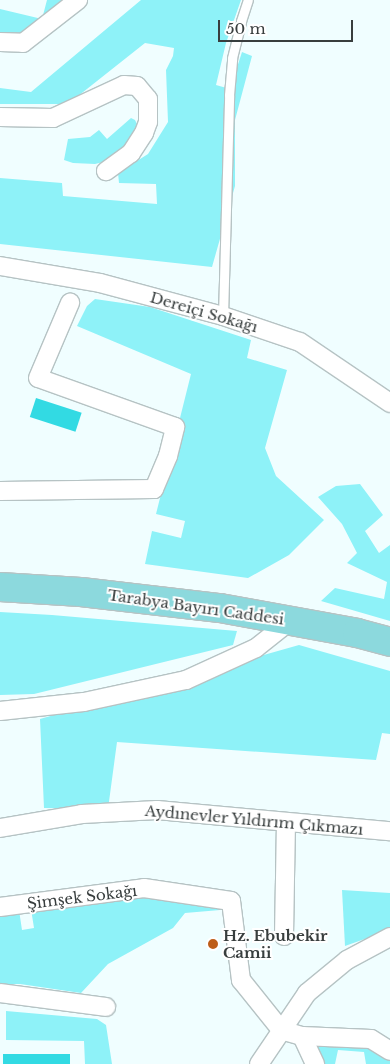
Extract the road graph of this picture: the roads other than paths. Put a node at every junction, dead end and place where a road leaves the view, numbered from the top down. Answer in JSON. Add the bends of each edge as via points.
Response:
{"nodes":[{"id":1,"x":78,"y":0,"type":"edge"},
{"id":2,"x":248,"y":0,"type":"edge"},
{"id":3,"x":0,"y":42,"type":"edge"},
{"id":4,"x":0,"y":117,"type":"edge"},
{"id":5,"x":106,"y":172,"type":"dead end"},
{"id":6,"x":0,"y":266,"type":"edge"},
{"id":7,"x":70,"y":303,"type":"dead end"},
{"id":8,"x":223,"y":316,"type":"junction"},
{"id":9,"x":390,"y":403,"type":"edge"},
{"id":10,"x":0,"y":491,"type":"edge"},
{"id":11,"x":0,"y":587,"type":"edge"},
{"id":12,"x":290,"y":621,"type":"junction"},
{"id":13,"x":390,"y":642,"type":"edge"},
{"id":14,"x":0,"y":711,"type":"edge"},
{"id":15,"x":286,"y":822,"type":"junction"},
{"id":16,"x":0,"y":828,"type":"edge"},
{"id":17,"x":390,"y":831,"type":"edge"},
{"id":18,"x":0,"y":907,"type":"edge"},
{"id":19,"x":284,"y":936,"type":"dead end"},
{"id":20,"x":389,"y":939,"type":"edge"},
{"id":21,"x":0,"y":993,"type":"edge"},
{"id":22,"x":106,"y":1007,"type":"dead end"},
{"id":23,"x":281,"y":1030,"type":"junction"},
{"id":24,"x":302,"y":1036,"type":"junction"},
{"id":25,"x":390,"y":1051,"type":"edge"},
{"id":26,"x":259,"y":1064,"type":"edge"},
{"id":27,"x":315,"y":1064,"type":"edge"}],
"edges":[{"from":1,"to":3,"type":"street","via":[[23,43]]},
{"from":2,"to":8,"type":"lane","via":[[232,58],[229,95]]},
{"from":4,"to":5,"type":"street","via":[[53,118],[124,85],[137,86],[148,99],[146,128],[131,153]]},
{"from":6,"to":8,"type":"street","name":"Dereiçi Sokağı","via":[[100,284]]},
{"from":7,"to":10,"type":"street","via":[[38,378],[175,427],[168,456],[154,489]]},
{"from":8,"to":9,"type":"street","name":"Dereiçi Sokağı","via":[[300,342]]},
{"from":11,"to":12,"type":"main road","name":"Tarabya Bayırı Caddesi","via":[[152,599]]},
{"from":12,"to":13,"type":"main road","name":"Tarabya Bayırı Caddesi"},
{"from":12,"to":14,"type":"street","via":[[256,648],[186,680],[84,702]]},
{"from":15,"to":16,"type":"street","name":"Aydınevler Yıldırım Çıkmazı","via":[[157,810],[82,814]]},
{"from":15,"to":17,"type":"street","name":"Aydınevler Yıldırım Çıkmazı"},
{"from":15,"to":19,"type":"street"},
{"from":18,"to":23,"type":"street","name":"Şimşek Sokağı","via":[[144,888],[231,901],[241,980]]},
{"from":20,"to":23,"type":"street","via":[[347,960],[307,993]]},
{"from":21,"to":22,"type":"street"},
{"from":23,"to":24,"type":"street"},
{"from":23,"to":26,"type":"street"},
{"from":24,"to":25,"type":"street","via":[[371,1039]]},
{"from":24,"to":27,"type":"street"}]}
